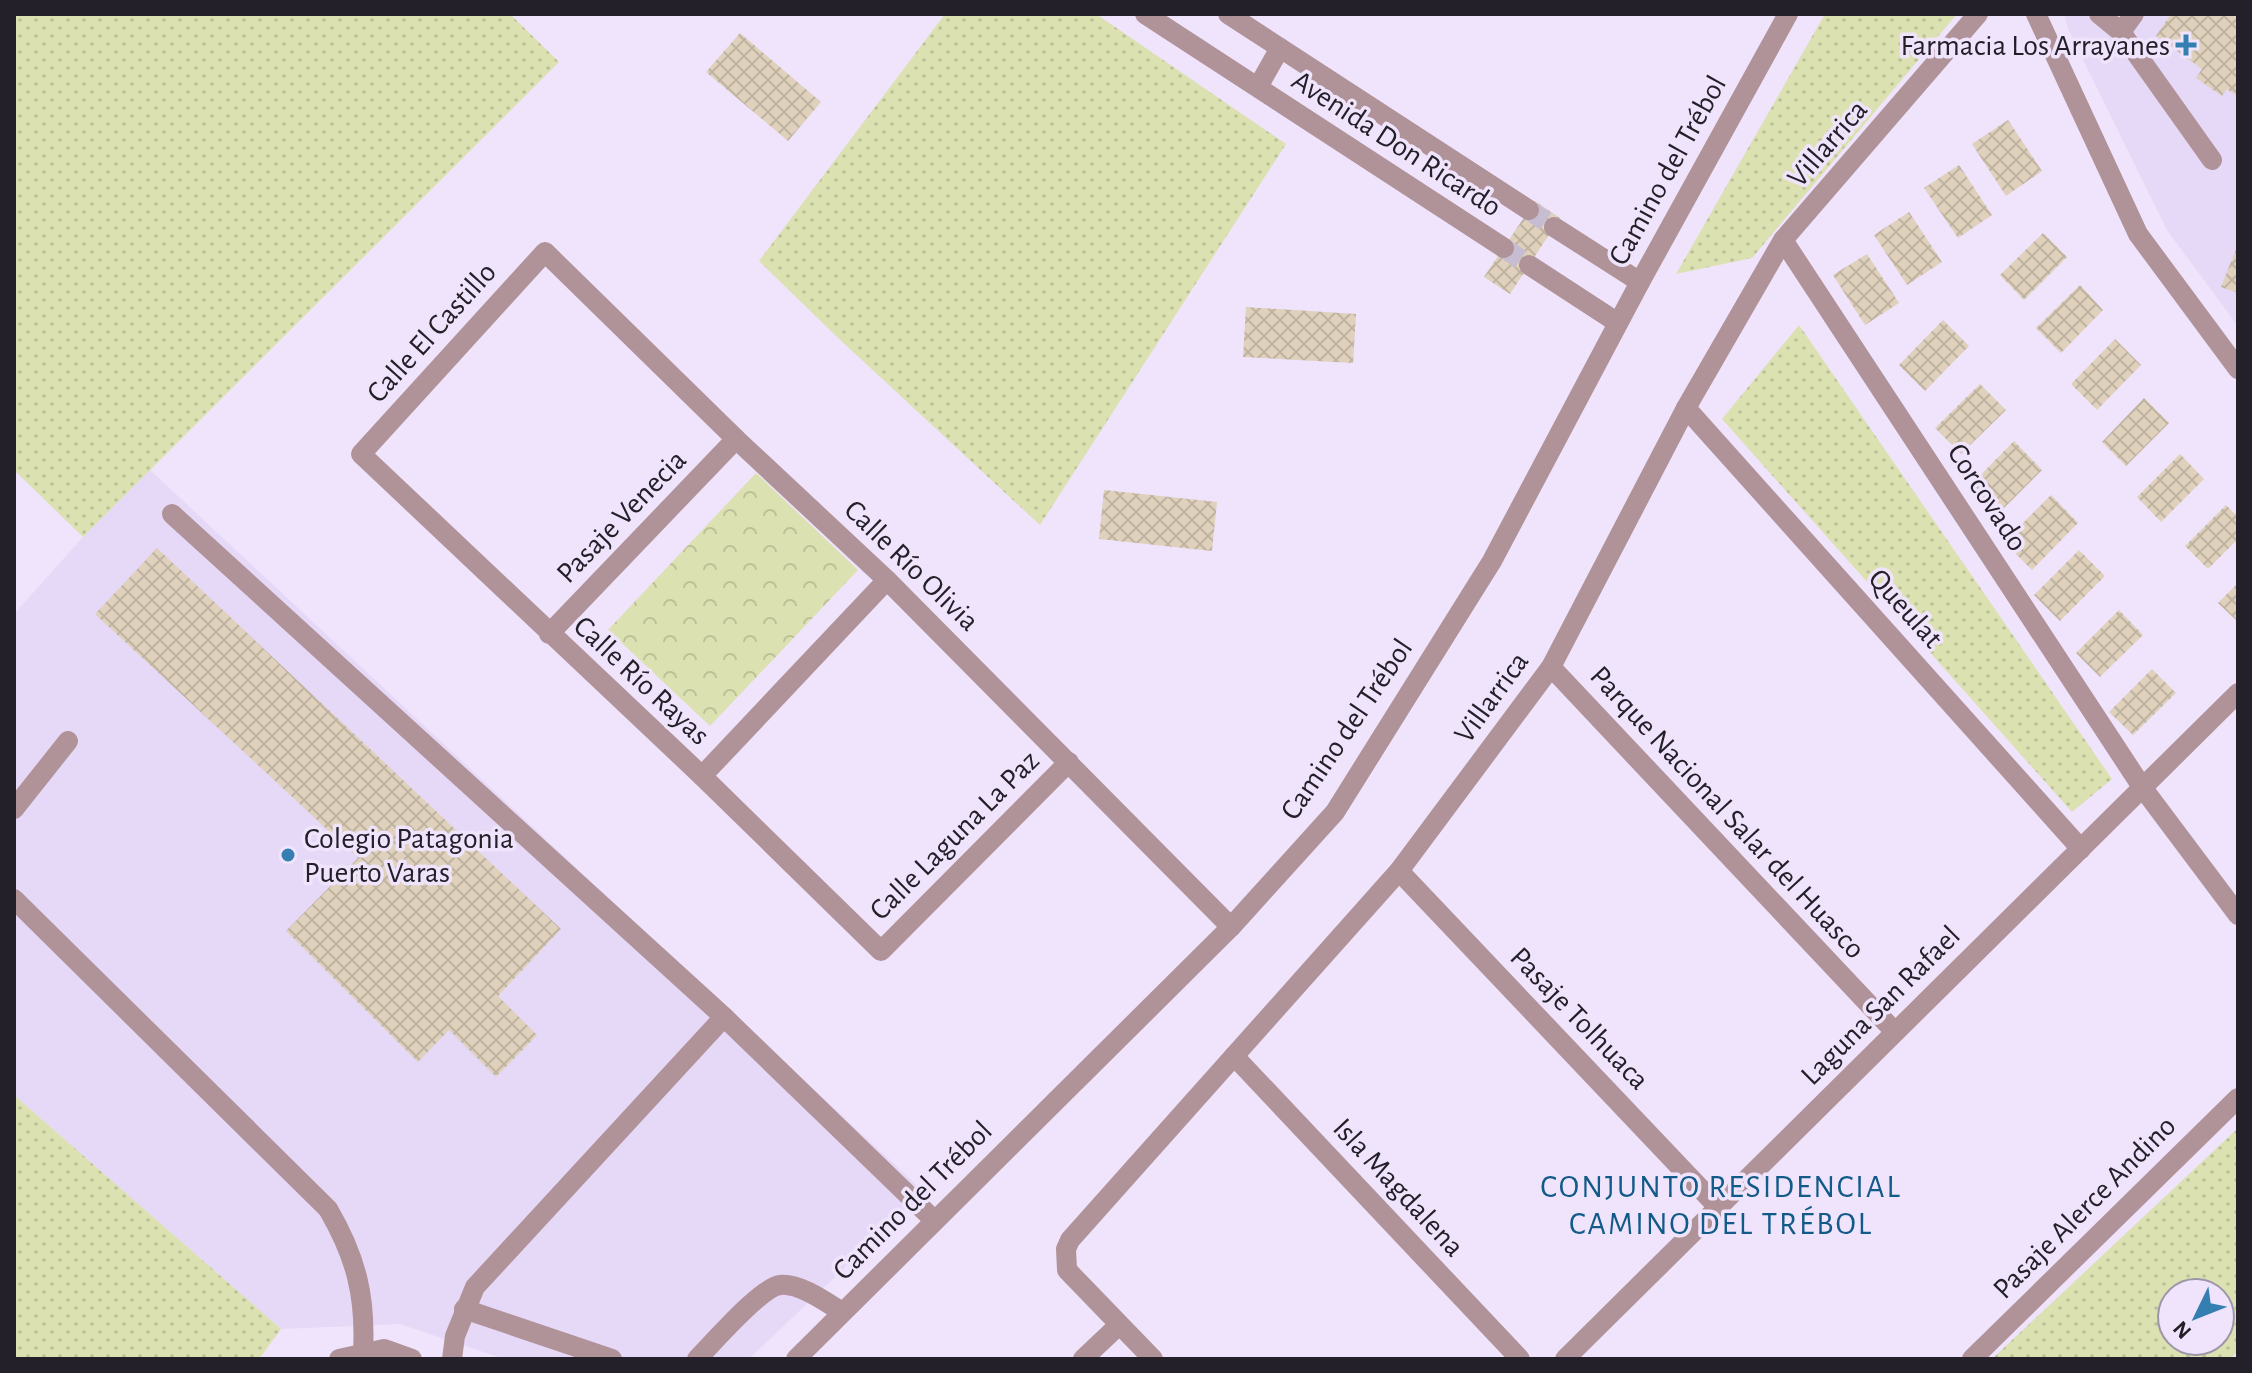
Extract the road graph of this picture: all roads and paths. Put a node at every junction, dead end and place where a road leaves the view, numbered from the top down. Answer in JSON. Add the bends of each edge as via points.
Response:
{"nodes":[{"id":1,"x":1145,"y":14,"type":"edge"},
{"id":2,"x":1228,"y":14,"type":"edge"},
{"id":3,"x":1788,"y":14,"type":"edge"},
{"id":4,"x":1978,"y":14,"type":"edge"},
{"id":5,"x":2036,"y":14,"type":"edge"},
{"id":6,"x":2099,"y":14,"type":"edge"},
{"id":7,"x":2134,"y":14,"type":"edge"},
{"id":8,"x":2121,"y":32,"type":"junction"},
{"id":9,"x":1280,"y":48,"type":"junction"},
{"id":10,"x":1258,"y":87,"type":"junction"},
{"id":11,"x":2212,"y":160,"type":"dead end"},
{"id":12,"x":1529,"y":210,"type":"tunnel mouth"},
{"id":13,"x":1554,"y":227,"type":"tunnel mouth"},
{"id":14,"x":1783,"y":240,"type":"junction"},
{"id":15,"x":1504,"y":248,"type":"tunnel mouth"},
{"id":16,"x":545,"y":252,"type":"joint"},
{"id":17,"x":1529,"y":265,"type":"tunnel mouth"},
{"id":18,"x":1640,"y":282,"type":"junction"},
{"id":19,"x":1618,"y":323,"type":"junction"},
{"id":20,"x":2238,"y":369,"type":"edge"},
{"id":21,"x":1686,"y":408,"type":"junction"},
{"id":22,"x":736,"y":439,"type":"junction"},
{"id":23,"x":361,"y":454,"type":"joint"},
{"id":24,"x":172,"y":514,"type":"dead end"},
{"id":25,"x":887,"y":580,"type":"junction"},
{"id":26,"x":549,"y":634,"type":"junction"},
{"id":27,"x":1551,"y":667,"type":"junction"},
{"id":28,"x":2238,"y":693,"type":"edge"},
{"id":29,"x":68,"y":741,"type":"dead end"},
{"id":30,"x":1069,"y":762,"type":"junction"},
{"id":31,"x":702,"y":776,"type":"junction"},
{"id":32,"x":2142,"y":787,"type":"junction"},
{"id":33,"x":14,"y":809,"type":"edge"},
{"id":34,"x":2081,"y":849,"type":"junction"},
{"id":35,"x":1399,"y":871,"type":"junction"},
{"id":36,"x":14,"y":899,"type":"edge"},
{"id":37,"x":2238,"y":915,"type":"edge"},
{"id":38,"x":1231,"y":927,"type":"junction"},
{"id":39,"x":881,"y":951,"type":"joint"},
{"id":40,"x":724,"y":1017,"type":"junction"},
{"id":41,"x":1895,"y":1032,"type":"junction"},
{"id":42,"x":1234,"y":1056,"type":"junction"},
{"id":43,"x":2238,"y":1098,"type":"edge"},
{"id":44,"x":1718,"y":1207,"type":"junction"},
{"id":45,"x":934,"y":1220,"type":"junction"},
{"id":46,"x":464,"y":1309,"type":"junction"},
{"id":47,"x":842,"y":1312,"type":"junction"},
{"id":48,"x":1119,"y":1325,"type":"junction"},
{"id":49,"x":363,"y":1352,"type":"junction"},
{"id":50,"x":339,"y":1359,"type":"edge"},
{"id":51,"x":412,"y":1359,"type":"edge"},
{"id":52,"x":452,"y":1359,"type":"edge"},
{"id":53,"x":612,"y":1359,"type":"edge"},
{"id":54,"x":697,"y":1359,"type":"edge"},
{"id":55,"x":796,"y":1359,"type":"edge"},
{"id":56,"x":1083,"y":1359,"type":"edge"},
{"id":57,"x":1153,"y":1359,"type":"edge"},
{"id":58,"x":1520,"y":1359,"type":"edge"},
{"id":59,"x":1565,"y":1359,"type":"edge"},
{"id":60,"x":1972,"y":1359,"type":"edge"}],
"edges":[{"from":1,"to":10,"type":"street","name":"Avenida Don Ricardo"},
{"from":2,"to":9,"type":"street","name":"Avenida Don Ricardo"},
{"from":3,"to":18,"type":"street","name":"Camino del Trébol"},
{"from":4,"to":14,"type":"street","name":"Villarrica"},
{"from":5,"to":20,"type":"street","via":[[2138,234]]},
{"from":6,"to":8,"type":"street"},
{"from":7,"to":8,"type":"street"},
{"from":8,"to":11,"type":"street"},
{"from":9,"to":10,"type":"street","name":"Avenida Don Ricardo"},
{"from":9,"to":12,"type":"street","name":"Avenida Don Ricardo"},
{"from":10,"to":15,"type":"street","name":"Avenida Don Ricardo"},
{"from":13,"to":18,"type":"street"},
{"from":14,"to":21,"type":"street","name":"Villarrica"},
{"from":14,"to":32,"type":"street","name":"Corcovado"},
{"from":16,"to":22,"type":"street","name":"Calle Río Olivia"},
{"from":16,"to":23,"type":"street","name":"Calle El Castillo"},
{"from":17,"to":19,"type":"street"},
{"from":18,"to":19,"type":"street","name":"Camino del Trébol"},
{"from":19,"to":38,"type":"street","name":"Camino del Trébol","via":[[1492,561],[1335,812]]},
{"from":21,"to":27,"type":"street","name":"Villarrica"},
{"from":21,"to":34,"type":"street","name":"Queulat"},
{"from":22,"to":25,"type":"street","name":"Calle Río Olivia"},
{"from":22,"to":26,"type":"street","name":"Pasaje Venecia"},
{"from":23,"to":26,"type":"street","name":"Calle Río Rayas"},
{"from":24,"to":40,"type":"street"},
{"from":25,"to":30,"type":"street","name":"Calle Río Olivia"},
{"from":25,"to":31,"type":"street"},
{"from":26,"to":31,"type":"street","name":"Calle Río Rayas"},
{"from":27,"to":35,"type":"street","name":"Villarrica"},
{"from":27,"to":41,"type":"street","name":"Parque Nacional Salar del Huasco"},
{"from":28,"to":32,"type":"street","name":"Laguna San Rafael"},
{"from":29,"to":33,"type":"street"},
{"from":30,"to":38,"type":"street","name":"Calle Río Olivia"},
{"from":30,"to":39,"type":"street","name":"Calle Laguna La Paz"},
{"from":31,"to":39,"type":"street","name":"Calle Río Rayas"},
{"from":32,"to":34,"type":"street","name":"Laguna San Rafael"},
{"from":32,"to":37,"type":"street","name":"Corcovado"},
{"from":34,"to":41,"type":"street","name":"Laguna San Rafael"},
{"from":35,"to":42,"type":"street","name":"Villarrica"},
{"from":35,"to":44,"type":"street","name":"Pasaje Tolhuaca"},
{"from":36,"to":49,"type":"street","via":[[328,1209],[346,1239],[357,1273]]},
{"from":38,"to":45,"type":"street","name":"Camino del Trébol"},
{"from":40,"to":45,"type":"street"},
{"from":40,"to":46,"type":"street","via":[[475,1287]]},
{"from":41,"to":44,"type":"street","name":"Laguna San Rafael"},
{"from":42,"to":48,"type":"street","name":"Villarrica","via":[[1066,1249],[1067,1270]]},
{"from":42,"to":58,"type":"street","name":"Isla Magdalena"},
{"from":43,"to":60,"type":"street","name":"Pasaje Alerce Andino"},
{"from":44,"to":59,"type":"street","name":"Laguna San Rafael"},
{"from":45,"to":47,"type":"street","name":"Camino del Trébol"},
{"from":46,"to":52,"type":"street"},
{"from":46,"to":53,"type":"street"},
{"from":47,"to":54,"type":"street","via":[[814,1294],[780,1285],[763,1292]]},
{"from":47,"to":55,"type":"street","name":"Camino del Trébol"},
{"from":48,"to":56,"type":"street"},
{"from":48,"to":57,"type":"street","name":"Villarrica"},
{"from":49,"to":50,"type":"street"},
{"from":49,"to":51,"type":"street","via":[[384,1349]]}]}
